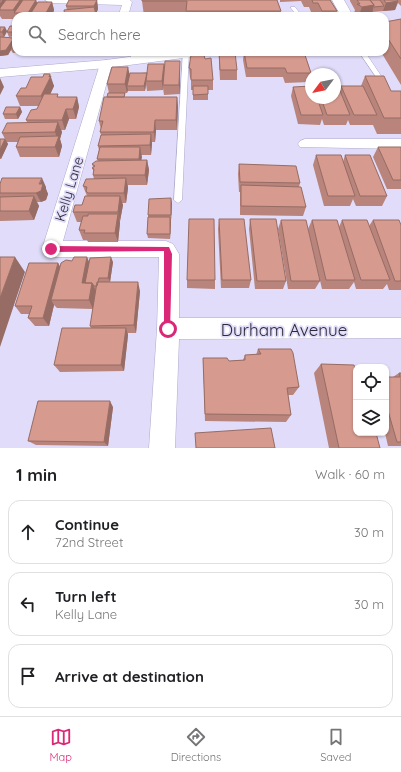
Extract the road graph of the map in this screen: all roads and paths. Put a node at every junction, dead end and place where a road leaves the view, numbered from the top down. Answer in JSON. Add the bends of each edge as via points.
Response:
{"nodes":[{"id":1,"x":50,"y":0,"type":"edge"},
{"id":2,"x":338,"y":0,"type":"edge"},
{"id":3,"x":293,"y":8,"type":"dead end"},
{"id":4,"x":124,"y":12,"type":"edge"},
{"id":5,"x":296,"y":12,"type":"edge"},
{"id":6,"x":345,"y":12,"type":"edge"},
{"id":7,"x":134,"y":56,"type":"edge"},
{"id":8,"x":190,"y":56,"type":"edge"},
{"id":9,"x":365,"y":56,"type":"edge"},
{"id":10,"x":106,"y":64,"type":"junction"},
{"id":11,"x":0,"y":73,"type":"edge"},
{"id":12,"x":385,"y":86,"type":"edge"},
{"id":13,"x":305,"y":144,"type":"dead end"},
{"id":14,"x":401,"y":144,"type":"edge"},
{"id":15,"x":178,"y":200,"type":"dead end"},
{"id":16,"x":401,"y":328,"type":"edge"},
{"id":17,"x":168,"y":329,"type":"junction"},
{"id":18,"x":162,"y":448,"type":"edge"}],
"edges":[{"from":1,"to":4,"type":"street","via":[[127,2]]},
{"from":2,"to":6,"type":"main road"},
{"from":3,"to":5,"type":"lane"},
{"from":7,"to":10,"type":"main road"},
{"from":8,"to":15,"type":"lane"},
{"from":9,"to":12,"type":"lane"},
{"from":10,"to":11,"type":"main road"},
{"from":10,"to":17,"type":"street","name":"Kelly Lane","via":[[51,249],[166,249],[169,254]]},
{"from":13,"to":14,"type":"street"},
{"from":16,"to":17,"type":"street","name":"Durham Avenue"},
{"from":17,"to":18,"type":"street"}]}
